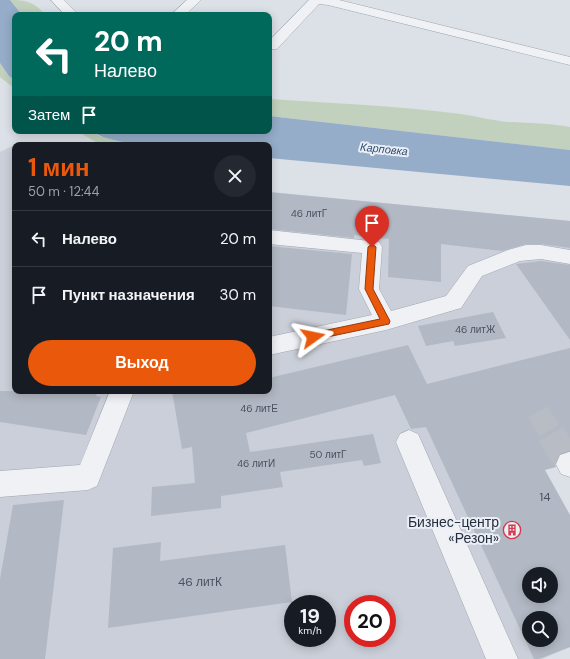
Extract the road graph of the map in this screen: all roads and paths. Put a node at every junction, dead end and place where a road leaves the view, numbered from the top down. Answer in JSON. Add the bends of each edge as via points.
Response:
{"nodes":[{"id":1,"x":57,"y":0,"type":"edge"},
{"id":2,"x":195,"y":0,"type":"edge"},
{"id":3,"x":316,"y":0,"type":"edge"},
{"id":4,"x":69,"y":12,"type":"edge"},
{"id":5,"x":181,"y":12,"type":"edge"},
{"id":6,"x":272,"y":46,"type":"dead end"},
{"id":7,"x":570,"y":61,"type":"edge"},
{"id":8,"x":272,"y":236,"type":"edge"},
{"id":9,"x":570,"y":256,"type":"edge"},
{"id":10,"x":386,"y":321,"type":"junction"},
{"id":11,"x":272,"y":345,"type":"edge"},
{"id":12,"x":121,"y":394,"type":"edge"},
{"id":13,"x":409,"y":442,"type":"dead end"},
{"id":14,"x":0,"y":484,"type":"edge"},
{"id":15,"x":502,"y":659,"type":"edge"}],
"edges":[{"from":1,"to":4,"type":"lane"},
{"from":2,"to":5,"type":"lane"},
{"from":3,"to":6,"type":"lane"},
{"from":3,"to":7,"type":"lane"},
{"from":8,"to":10,"type":"lane","via":[[372,247],[369,289]]},
{"from":9,"to":10,"type":"lane","via":[[541,252],[515,255],[475,271],[453,302]]},
{"from":10,"to":11,"type":"lane"},
{"from":12,"to":14,"type":"lane","via":[[88,477]]},
{"from":13,"to":15,"type":"lane"}]}
